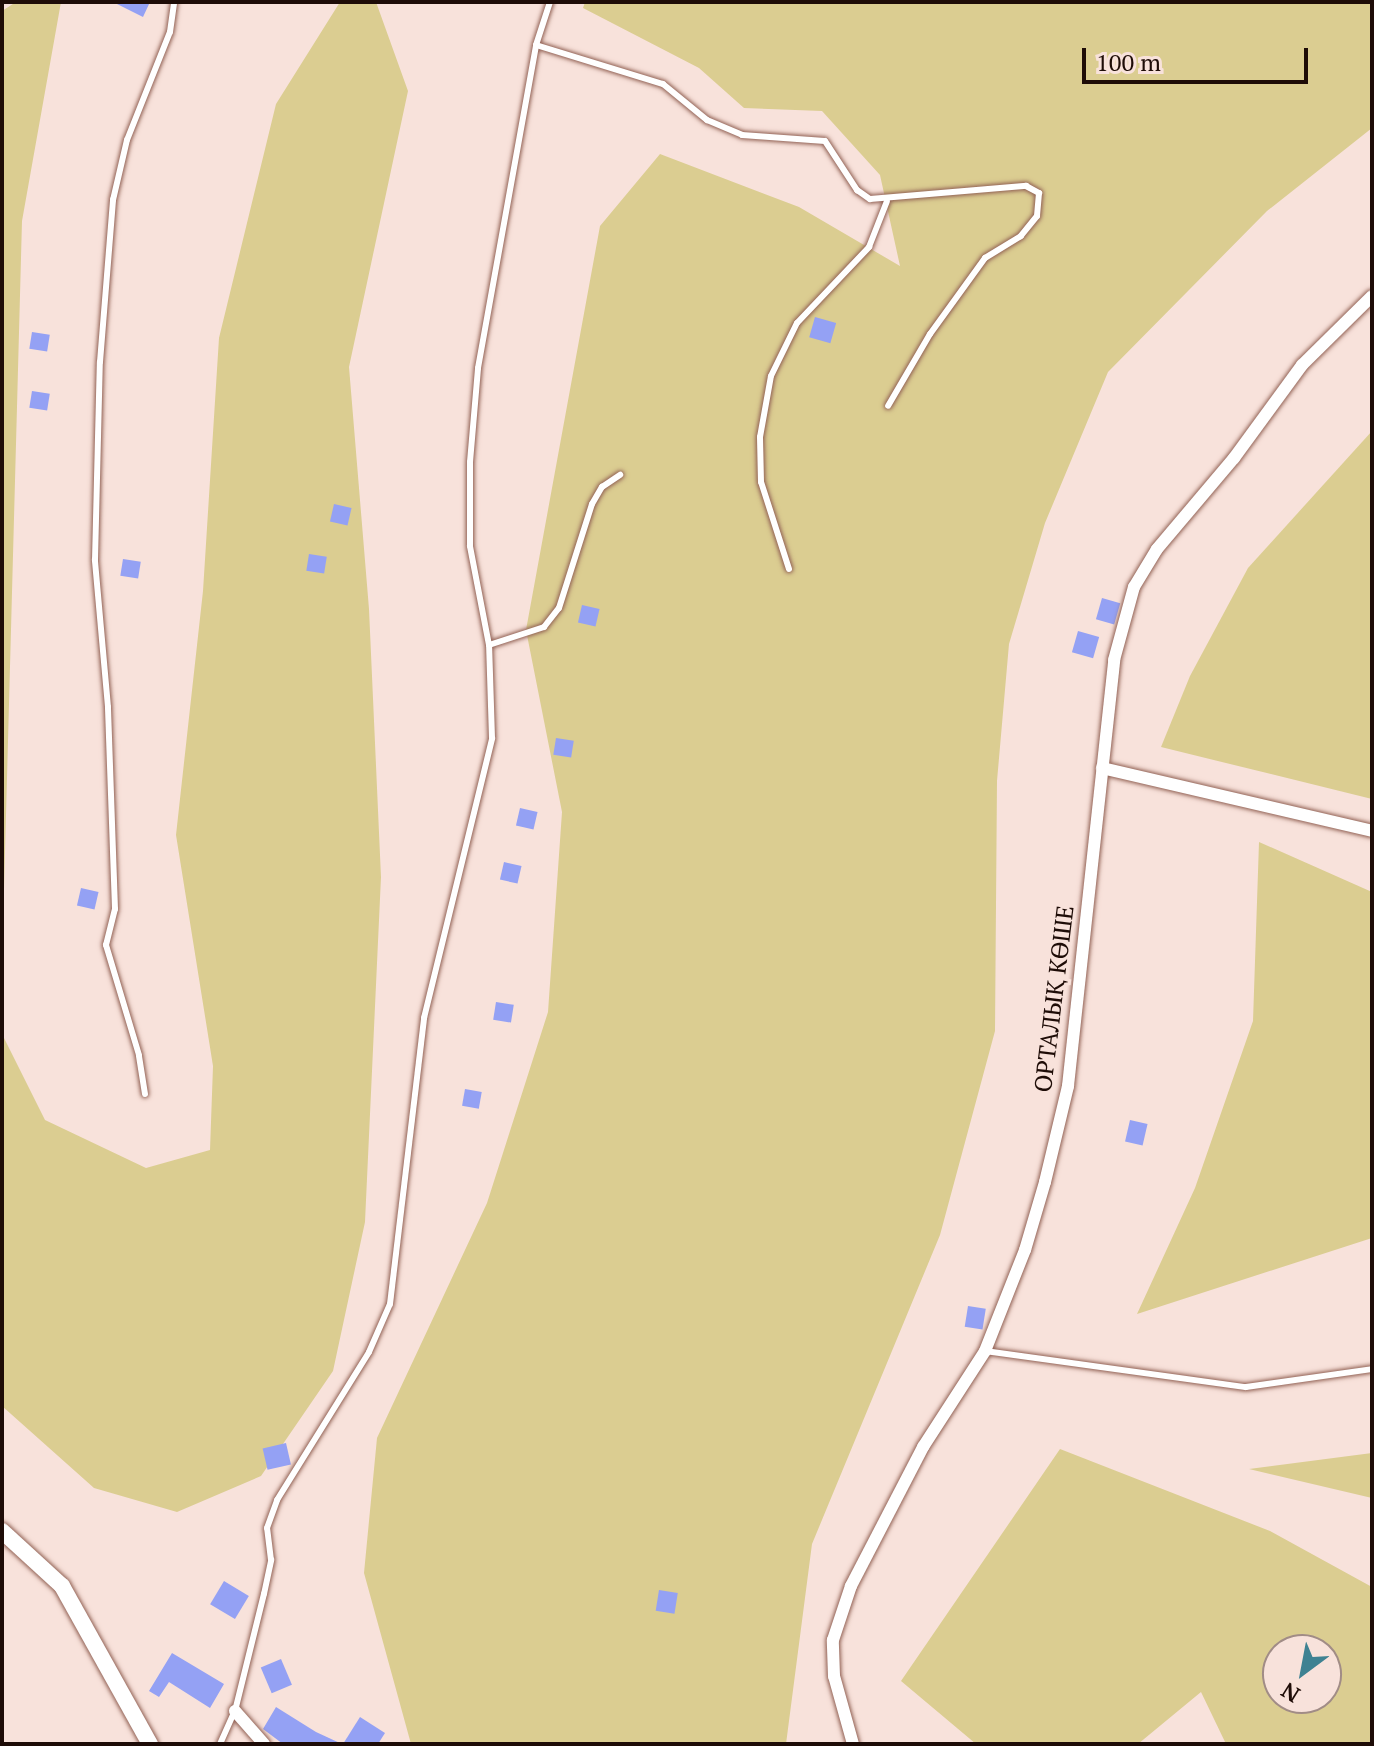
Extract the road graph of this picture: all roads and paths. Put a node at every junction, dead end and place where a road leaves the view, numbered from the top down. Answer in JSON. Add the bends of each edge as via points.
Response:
{"nodes":[{"id":1,"x":174,"y":2,"type":"edge"},
{"id":2,"x":550,"y":2,"type":"edge"},
{"id":3,"x":536,"y":45,"type":"junction"},
{"id":4,"x":887,"y":201,"type":"junction"},
{"id":5,"x":1372,"y":296,"type":"edge"},
{"id":6,"x":888,"y":406,"type":"dead end"},
{"id":7,"x":620,"y":475,"type":"dead end"},
{"id":8,"x":789,"y":569,"type":"dead end"},
{"id":9,"x":489,"y":645,"type":"junction"},
{"id":10,"x":1102,"y":768,"type":"junction"},
{"id":11,"x":1372,"y":831,"type":"edge"},
{"id":12,"x":145,"y":1094,"type":"dead end"},
{"id":13,"x":985,"y":1351,"type":"junction"},
{"id":14,"x":1372,"y":1369,"type":"edge"},
{"id":15,"x":2,"y":1531,"type":"edge"},
{"id":16,"x":235,"y":1711,"type":"junction"},
{"id":17,"x":150,"y":1744,"type":"edge"},
{"id":18,"x":220,"y":1744,"type":"edge"},
{"id":19,"x":264,"y":1744,"type":"edge"},
{"id":20,"x":853,"y":1744,"type":"edge"}],
"edges":[{"from":1,"to":12,"type":"lane","via":[[170,32],[127,140],[113,200],[100,362],[95,560],[108,707],[115,909],[106,945],[139,1055]]},
{"from":2,"to":3,"type":"lane"},
{"from":3,"to":4,"type":"lane","via":[[663,84],[707,120],[742,135],[825,141],[862,196]]},
{"from":3,"to":9,"type":"lane","via":[[478,368],[471,447],[470,546]]},
{"from":4,"to":6,"type":"lane","via":[[1026,186],[1041,199],[1040,212],[1021,236],[985,258],[930,334]]},
{"from":4,"to":8,"type":"lane","via":[[863,257],[797,323],[771,376],[760,437],[761,482]]},
{"from":5,"to":10,"type":"street","name":"ОРТАЛЫҚ КӨШЕ","via":[[1302,365],[1234,458],[1157,549],[1134,587],[1114,660]]},
{"from":7,"to":9,"type":"lane","via":[[602,487],[592,504],[559,608],[544,627]]},
{"from":9,"to":16,"type":"lane","via":[[492,738],[424,1018],[390,1304],[369,1352],[277,1500],[267,1528],[271,1560]]},
{"from":10,"to":11,"type":"street"},
{"from":10,"to":13,"type":"street","name":"ОРТАЛЫҚ КӨШЕ","via":[[1068,1086],[1025,1250]]},
{"from":13,"to":14,"type":"lane","via":[[1246,1387]]},
{"from":13,"to":20,"type":"street","name":"ОРТАЛЫҚ КӨШЕ","via":[[923,1447],[851,1586],[833,1640],[834,1676]]},
{"from":15,"to":17,"type":"street","via":[[62,1586]]},
{"from":16,"to":18,"type":"lane"},
{"from":16,"to":19,"type":"street"}]}
